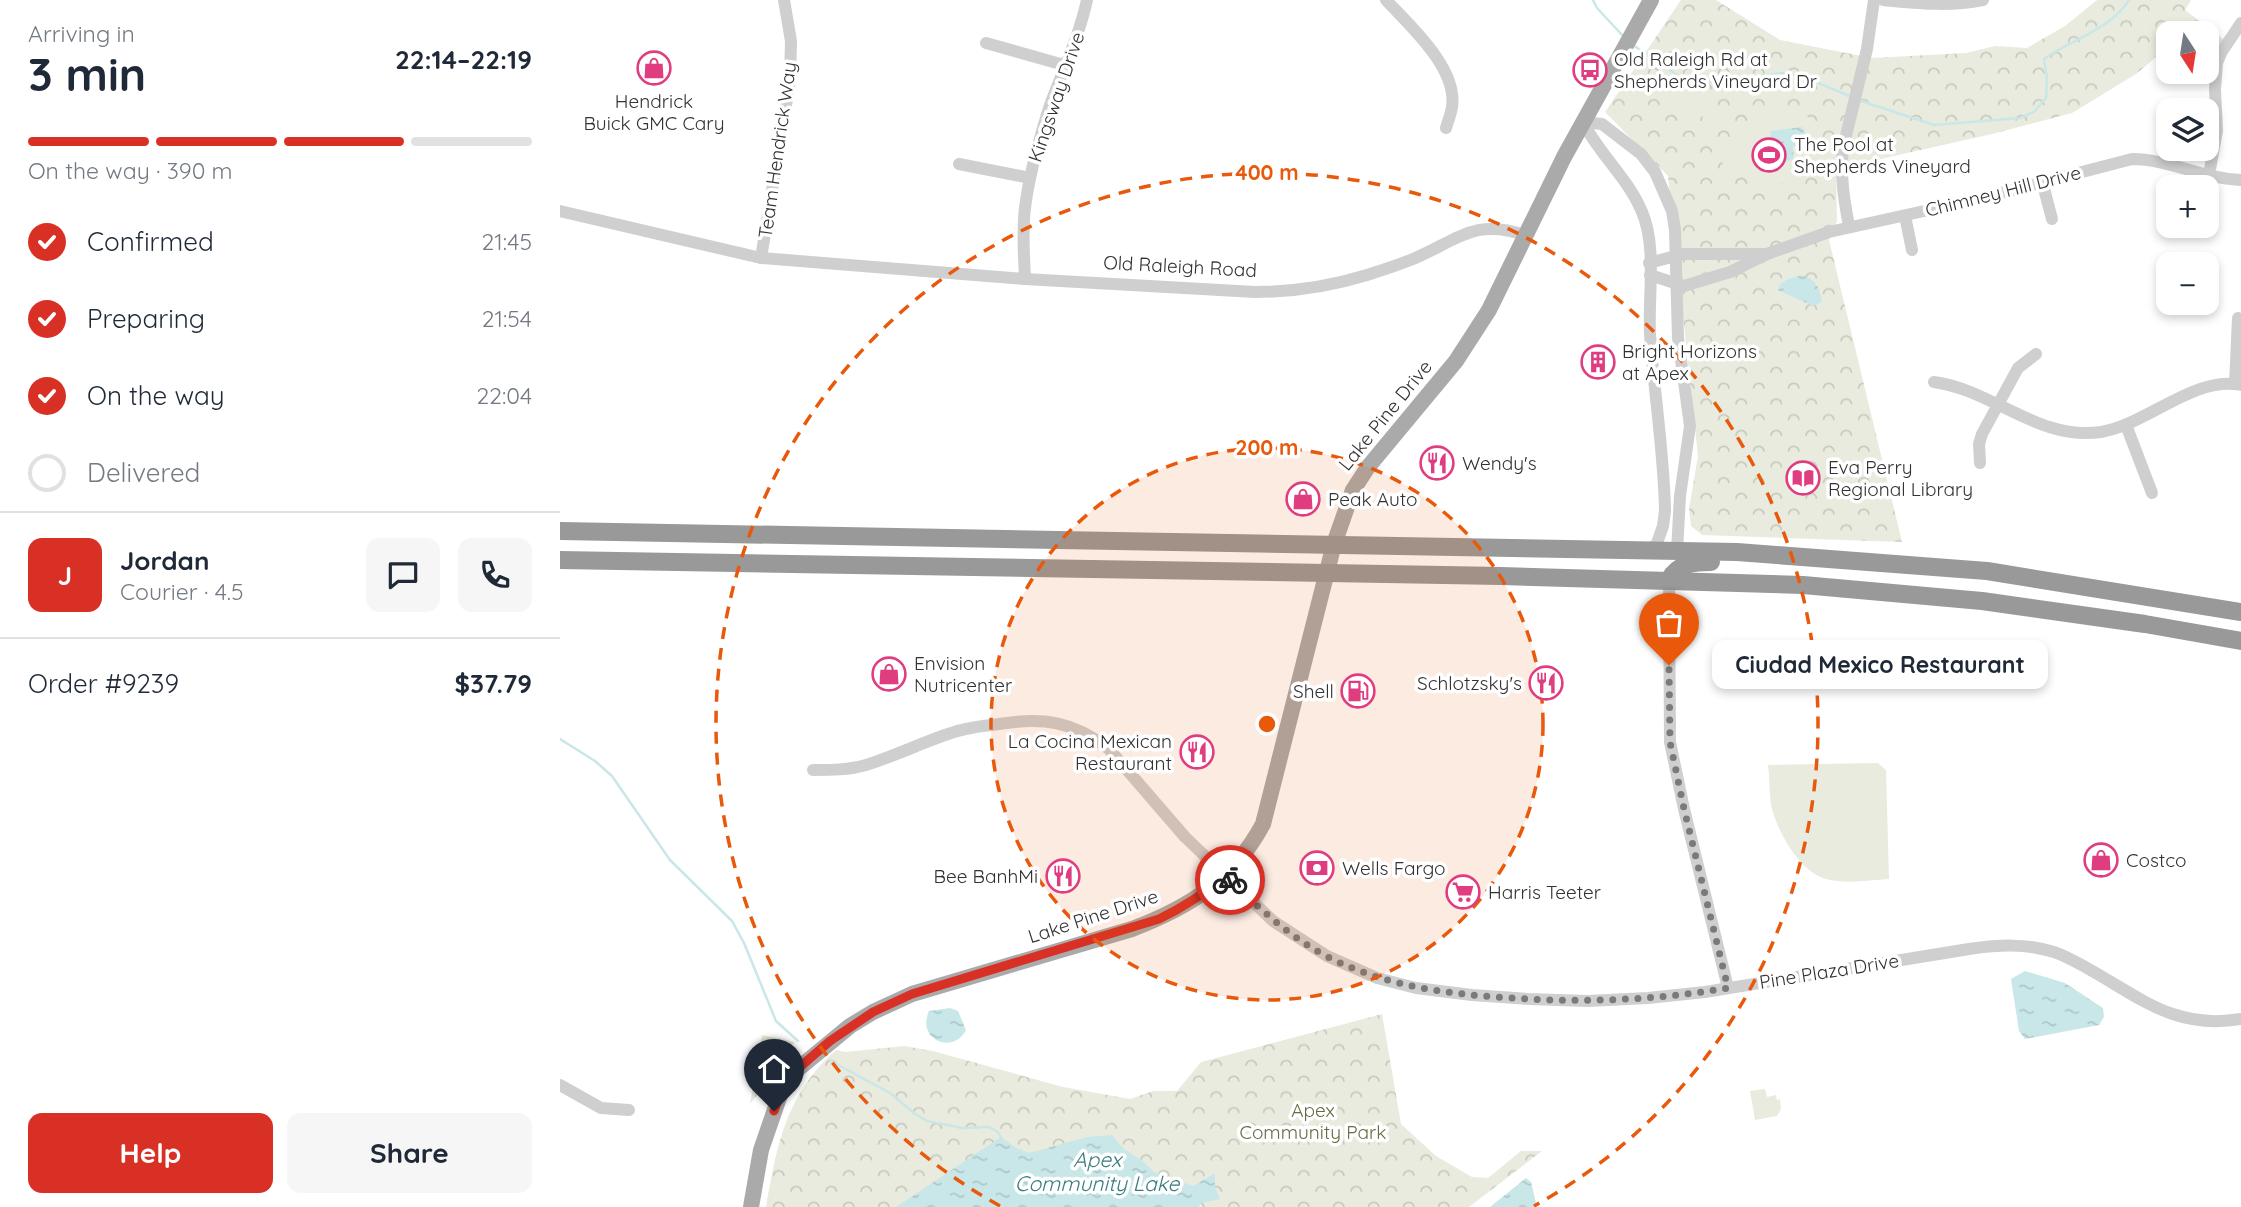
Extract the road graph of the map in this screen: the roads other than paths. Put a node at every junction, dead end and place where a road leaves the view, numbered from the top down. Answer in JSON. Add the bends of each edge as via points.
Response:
{"nodes":[{"id":1,"x":784,"y":0,"type":"edge"},
{"id":2,"x":1087,"y":0,"type":"edge"},
{"id":3,"x":1386,"y":0,"type":"edge"},
{"id":4,"x":1651,"y":0,"type":"edge"},
{"id":5,"x":1874,"y":0,"type":"edge"},
{"id":6,"x":1883,"y":0,"type":"edge"},
{"id":7,"x":1983,"y":0,"type":"edge"},
{"id":8,"x":2241,"y":23,"type":"edge"},
{"id":9,"x":986,"y":44,"type":"dead end"},
{"id":10,"x":1064,"y":65,"type":"junction"},
{"id":11,"x":1583,"y":122,"type":"junction"},
{"id":12,"x":1446,"y":128,"type":"dead end"},
{"id":13,"x":959,"y":164,"type":"dead end"},
{"id":14,"x":2209,"y":175,"type":"joint"},
{"id":15,"x":2219,"y":177,"type":"edge"},
{"id":16,"x":1030,"y":178,"type":"junction"},
{"id":17,"x":2241,"y":180,"type":"edge"},
{"id":18,"x":2042,"y":181,"type":"junction"},
{"id":19,"x":560,"y":211,"type":"edge"},
{"id":20,"x":1905,"y":216,"type":"junction"},
{"id":21,"x":2052,"y":219,"type":"dead end"},
{"id":22,"x":1849,"y":226,"type":"junction"},
{"id":23,"x":1525,"y":235,"type":"junction"},
{"id":24,"x":1912,"y":250,"type":"dead end"},
{"id":25,"x":1676,"y":254,"type":"junction"},
{"id":26,"x":1767,"y":254,"type":"junction"},
{"id":27,"x":761,"y":258,"type":"junction"},
{"id":28,"x":1649,"y":269,"type":"junction"},
{"id":29,"x":1025,"y":279,"type":"junction"},
{"id":30,"x":1676,"y":285,"type":"junction"},
{"id":31,"x":2238,"y":318,"type":"dead end"},
{"id":32,"x":2036,"y":354,"type":"dead end"},
{"id":33,"x":1934,"y":382,"type":"dead end"},
{"id":34,"x":2238,"y":384,"type":"edge"},
{"id":35,"x":1998,"y":404,"type":"junction"},
{"id":36,"x":2126,"y":425,"type":"junction"},
{"id":37,"x":1980,"y":463,"type":"dead end"},
{"id":38,"x":2152,"y":493,"type":"dead end"},
{"id":39,"x":560,"y":531,"type":"edge"},
{"id":40,"x":1334,"y":544,"type":"junction"},
{"id":41,"x":1645,"y":550,"type":"junction"},
{"id":42,"x":1678,"y":551,"type":"junction"},
{"id":43,"x":1822,"y":559,"type":"junction"},
{"id":44,"x":560,"y":560,"type":"edge"},
{"id":45,"x":1327,"y":573,"type":"junction"},
{"id":46,"x":1555,"y":578,"type":"junction"},
{"id":47,"x":1669,"y":580,"type":"junction"},
{"id":48,"x":2241,"y":612,"type":"edge"},
{"id":49,"x":2241,"y":642,"type":"edge"},
{"id":50,"x":813,"y":770,"type":"dead end"},
{"id":51,"x":1225,"y":876,"type":"junction"},
{"id":52,"x":1728,"y":988,"type":"junction"},
{"id":53,"x":2241,"y":1019,"type":"edge"},
{"id":54,"x":560,"y":1085,"type":"edge"},
{"id":55,"x":629,"y":1110,"type":"dead end"},
{"id":56,"x":751,"y":1207,"type":"edge"}],
"edges":[{"from":1,"to":27,"type":"street","name":"Team Hendrick Way","via":[[791,41],[790,81]]},
{"from":2,"to":10,"type":"street","name":"Kingsway Drive"},
{"from":3,"to":12,"type":"street","via":[[1443,69],[1452,96]]},
{"from":4,"to":11,"type":"main road"},
{"from":5,"to":22,"type":"street","via":[[1841,163]]},
{"from":6,"to":7,"type":"street","via":[[1935,5]]},
{"from":8,"to":14,"type":"street","via":[[2217,63],[2217,131]]},
{"from":9,"to":10,"type":"street"},
{"from":10,"to":16,"type":"street","name":"Kingsway Drive"},
{"from":11,"to":23,"type":"main road"},
{"from":11,"to":25,"type":"street","via":[[1602,124],[1647,160],[1672,211]]},
{"from":11,"to":28,"type":"street","via":[[1642,212],[1649,240]]},
{"from":13,"to":16,"type":"street"},
{"from":14,"to":18,"type":"street","name":"Chimney Hill Drive","via":[[2132,159]]},
{"from":15,"to":17,"type":"street","name":"Chimney Hill Drive"},
{"from":16,"to":29,"type":"street","name":"Kingsway Drive"},
{"from":18,"to":20,"type":"street","name":"Chimney Hill Drive"},
{"from":18,"to":21,"type":"street"},
{"from":19,"to":27,"type":"street","name":"Old Raleigh Road"},
{"from":20,"to":22,"type":"street","name":"Chimney Hill Drive"},
{"from":20,"to":24,"type":"street"},
{"from":22,"to":26,"type":"street","name":"Chimney Hill Drive"},
{"from":23,"to":29,"type":"street","name":"Old Raleigh Road","via":[[1485,228],[1363,276],[1275,292]]},
{"from":23,"to":40,"type":"main road","name":"Lake Pine Drive","via":[[1489,310],[1456,361],[1356,484]]},
{"from":25,"to":26,"type":"street","name":"Chimney Hill Drive"},
{"from":25,"to":28,"type":"street","name":"Chimney Hill Drive"},
{"from":25,"to":30,"type":"street"},
{"from":26,"to":30,"type":"street","name":"Chimney Hill Drive","via":[[1730,272]]},
{"from":27,"to":29,"type":"street","name":"Old Raleigh Road"},
{"from":28,"to":30,"type":"street"},
{"from":28,"to":41,"type":"street","via":[[1665,511],[1656,546]]},
{"from":30,"to":42,"type":"street","via":[[1690,426]]},
{"from":31,"to":34,"type":"street"},
{"from":32,"to":35,"type":"street","via":[[2018,368]]},
{"from":33,"to":35,"type":"street","via":[[1973,391]]},
{"from":34,"to":36,"type":"street","via":[[2193,392]]},
{"from":35,"to":36,"type":"street","via":[[2063,431],[2099,432]]},
{"from":35,"to":37,"type":"street","via":[[1982,434]]},
{"from":36,"to":38,"type":"street"},
{"from":39,"to":40,"type":"highway"},
{"from":40,"to":41,"type":"highway"},
{"from":40,"to":45,"type":"main road","name":"Lake Pine Drive"},
{"from":41,"to":42,"type":"highway"},
{"from":42,"to":43,"type":"highway"},
{"from":42,"to":46,"type":"highway","via":[[1675,559],[1660,567],[1569,570]]},
{"from":43,"to":47,"type":"highway","via":[[1687,563]]},
{"from":43,"to":48,"type":"highway","via":[[1987,571]]},
{"from":44,"to":45,"type":"highway"},
{"from":45,"to":46,"type":"highway"},
{"from":45,"to":51,"type":"main road","name":"Lake Pine Drive","via":[[1263,824]]},
{"from":46,"to":47,"type":"highway"},
{"from":47,"to":49,"type":"highway","via":[[1803,585],[1982,601]]},
{"from":47,"to":52,"type":"street","via":[[1670,742]]},
{"from":50,"to":51,"type":"street","name":"Pine Plaza Drive","via":[[867,764],[966,729],[1026,720],[1062,724],[1109,749]]},
{"from":51,"to":52,"type":"street","name":"Pine Plaza Drive","via":[[1266,915],[1326,956],[1416,988],[1588,1001],[1648,999]]},
{"from":51,"to":56,"type":"main road","name":"Lake Pine Drive","via":[[1204,894],[1159,919],[912,994],[850,1026],[793,1073],[780,1095],[761,1150]]},
{"from":52,"to":53,"type":"street","name":"Pine Plaza Drive","via":[[2011,944],[2064,956],[2169,1014],[2204,1021]]},
{"from":54,"to":55,"type":"street","via":[[601,1108]]}]}
